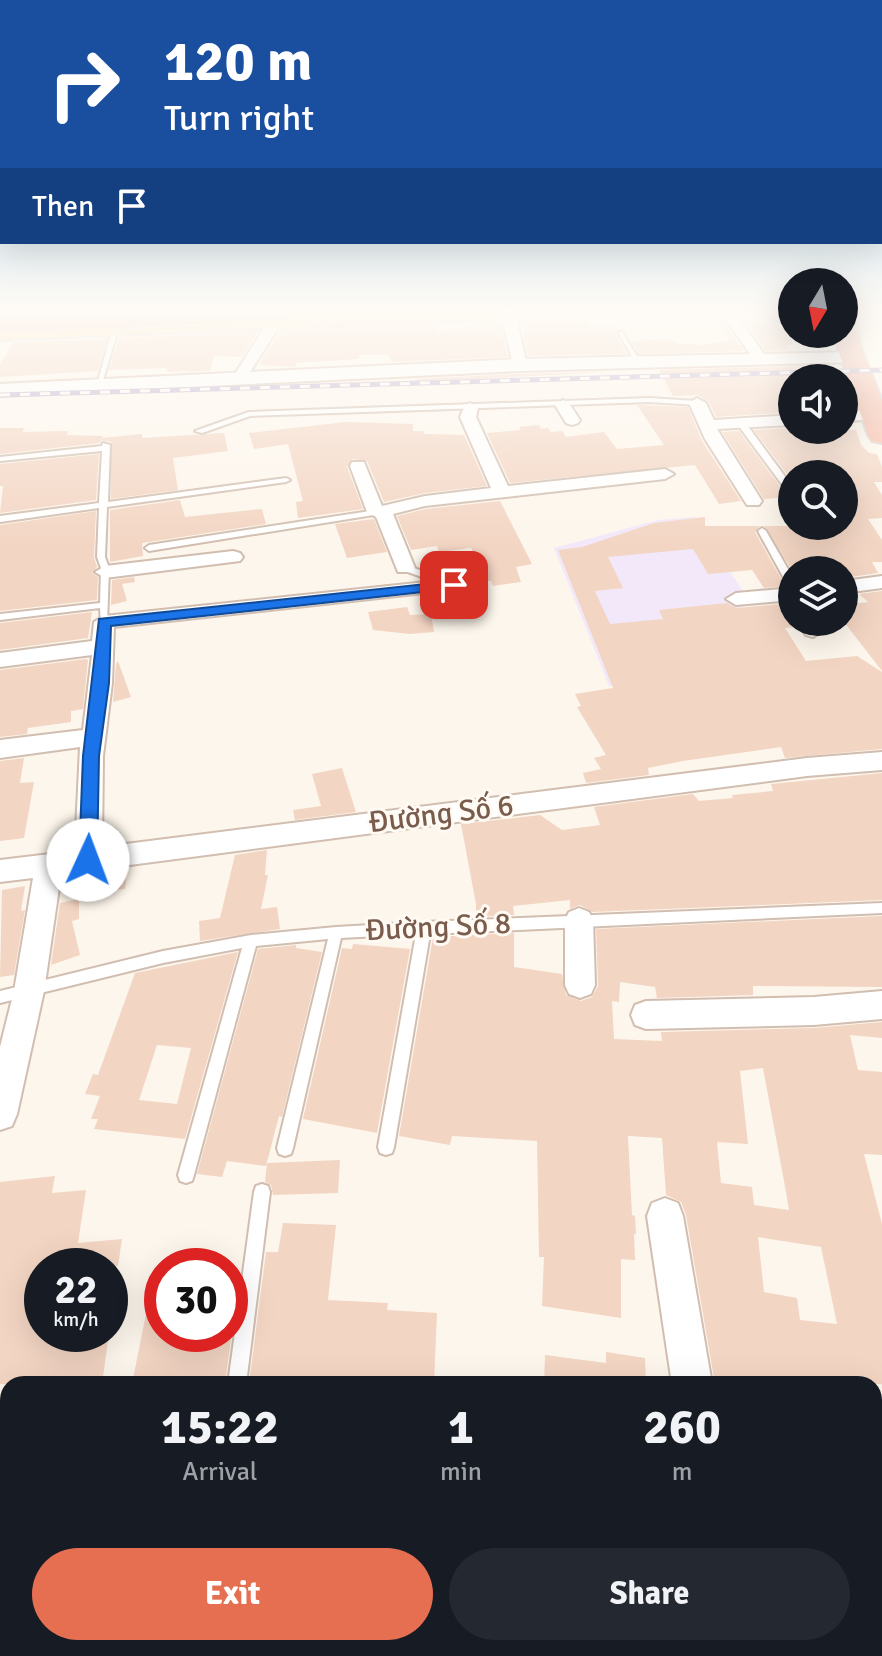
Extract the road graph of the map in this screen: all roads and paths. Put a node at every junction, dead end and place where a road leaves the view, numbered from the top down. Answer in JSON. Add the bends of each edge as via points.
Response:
{"nodes":[{"id":1,"x":863,"y":390,"type":"edge"},
{"id":2,"x":697,"y":403,"type":"joint"},
{"id":3,"x":563,"y":405,"type":"junction"},
{"id":4,"x":470,"y":408,"type":"junction"},
{"id":5,"x":572,"y":420,"type":"dead end"},
{"id":6,"x":858,"y":420,"type":"edge"},
{"id":7,"x":778,"y":421,"type":"edge"},
{"id":8,"x":741,"y":423,"type":"junction"},
{"id":9,"x":710,"y":425,"type":"junction"},
{"id":10,"x":878,"y":425,"type":"edge"},
{"id":11,"x":199,"y":431,"type":"dead end"},
{"id":12,"x":0,"y":459,"type":"edge"},
{"id":13,"x":358,"y":466,"type":"dead end"},
{"id":14,"x":778,"y":473,"type":"edge"},
{"id":15,"x":665,"y":474,"type":"dead end"},
{"id":16,"x":286,"y":480,"type":"dead end"},
{"id":17,"x":502,"y":493,"type":"junction"},
{"id":18,"x":753,"y":501,"type":"dead end"},
{"id":19,"x":102,"y":506,"type":"junction"},
{"id":20,"x":380,"y":512,"type":"junction"},
{"id":21,"x":0,"y":519,"type":"edge"},
{"id":22,"x":762,"y":531,"type":"dead end"},
{"id":23,"x":237,"y":535,"type":"junction"},
{"id":24,"x":149,"y":548,"type":"dead end"},
{"id":25,"x":233,"y":557,"type":"joint"},
{"id":26,"x":778,"y":566,"type":"edge"},
{"id":27,"x":405,"y":568,"type":"joint"},
{"id":28,"x":105,"y":572,"type":"junction"},
{"id":29,"x":882,"y":582,"type":"edge"},
{"id":30,"x":454,"y":585,"type":"joint"},
{"id":31,"x":858,"y":585,"type":"edge"},
{"id":32,"x":778,"y":595,"type":"edge"},
{"id":33,"x":736,"y":599,"type":"dead end"},
{"id":34,"x":0,"y":617,"type":"edge"},
{"id":35,"x":104,"y":624,"type":"junction"},
{"id":36,"x":0,"y":660,"type":"edge"},
{"id":37,"x":93,"y":737,"type":"junction"},
{"id":38,"x":0,"y":749,"type":"edge"},
{"id":39,"x":882,"y":761,"type":"edge"},
{"id":40,"x":88,"y":860,"type":"junction"},
{"id":41,"x":49,"y":864,"type":"junction"},
{"id":42,"x":0,"y":871,"type":"edge"},
{"id":43,"x":882,"y":908,"type":"edge"},
{"id":44,"x":579,"y":920,"type":"junction"},
{"id":45,"x":424,"y":928,"type":"junction"},
{"id":46,"x":336,"y":933,"type":"junction"},
{"id":47,"x":251,"y":941,"type":"junction"},
{"id":48,"x":580,"y":985,"type":"dead end"},
{"id":49,"x":15,"y":994,"type":"edge"},
{"id":50,"x":882,"y":1005,"type":"edge"},
{"id":51,"x":646,"y":1015,"type":"dead end"},
{"id":52,"x":0,"y":1114,"type":"edge"},
{"id":53,"x":386,"y":1147,"type":"dead end"},
{"id":54,"x":285,"y":1148,"type":"dead end"},
{"id":55,"x":186,"y":1175,"type":"dead end"},
{"id":56,"x":262,"y":1192,"type":"dead end"},
{"id":57,"x":665,"y":1216,"type":"dead end"},
{"id":58,"x":238,"y":1376,"type":"edge"},
{"id":59,"x":691,"y":1376,"type":"edge"}],
"edges":[{"from":1,"to":10,"type":"highway"},
{"from":2,"to":3,"type":"lane"},
{"from":2,"to":9,"type":"street"},
{"from":3,"to":4,"type":"lane"},
{"from":3,"to":5,"type":"street"},
{"from":4,"to":11,"type":"lane","via":[[249,414]]},
{"from":4,"to":17,"type":"street","via":[[468,417]]},
{"from":6,"to":10,"type":"street"},
{"from":7,"to":8,"type":"street"},
{"from":8,"to":9,"type":"street"},
{"from":8,"to":14,"type":"lane"},
{"from":9,"to":18,"type":"street","via":[[713,439]]},
{"from":12,"to":19,"type":"lane","via":[[105,447]]},
{"from":13,"to":20,"type":"street"},
{"from":15,"to":17,"type":"street"},
{"from":16,"to":19,"type":"lane"},
{"from":17,"to":20,"type":"street"},
{"from":19,"to":21,"type":"lane"},
{"from":19,"to":28,"type":"lane"},
{"from":20,"to":23,"type":"lane"},
{"from":20,"to":27,"type":"street"},
{"from":22,"to":26,"type":"lane"},
{"from":23,"to":24,"type":"lane"},
{"from":23,"to":25,"type":"lane"},
{"from":25,"to":28,"type":"street"},
{"from":27,"to":30,"type":"lane"},
{"from":28,"to":35,"type":"lane"},
{"from":29,"to":31,"type":"street"},
{"from":30,"to":35,"type":"street"},
{"from":32,"to":33,"type":"street"},
{"from":34,"to":35,"type":"lane"},
{"from":35,"to":36,"type":"street"},
{"from":35,"to":37,"type":"street"},
{"from":37,"to":38,"type":"street"},
{"from":37,"to":40,"type":"street"},
{"from":39,"to":40,"type":"street","name":"Đường Số 6"},
{"from":40,"to":41,"type":"street","name":"Đường Số 6"},
{"from":41,"to":42,"type":"street","name":"Đường Số 6"},
{"from":41,"to":49,"type":"street"},
{"from":43,"to":44,"type":"lane","name":"Đường Số 8"},
{"from":44,"to":45,"type":"lane","name":"Đường Số 8"},
{"from":44,"to":48,"type":"street"},
{"from":45,"to":46,"type":"lane","name":"Đường Số 8"},
{"from":45,"to":53,"type":"lane"},
{"from":46,"to":47,"type":"lane","name":"Đường Số 8"},
{"from":46,"to":54,"type":"lane"},
{"from":47,"to":49,"type":"lane","name":"Đường Số 8"},
{"from":47,"to":55,"type":"lane"},
{"from":49,"to":52,"type":"street"},
{"from":50,"to":51,"type":"street"},
{"from":56,"to":58,"type":"lane"},
{"from":57,"to":59,"type":"street"}]}
